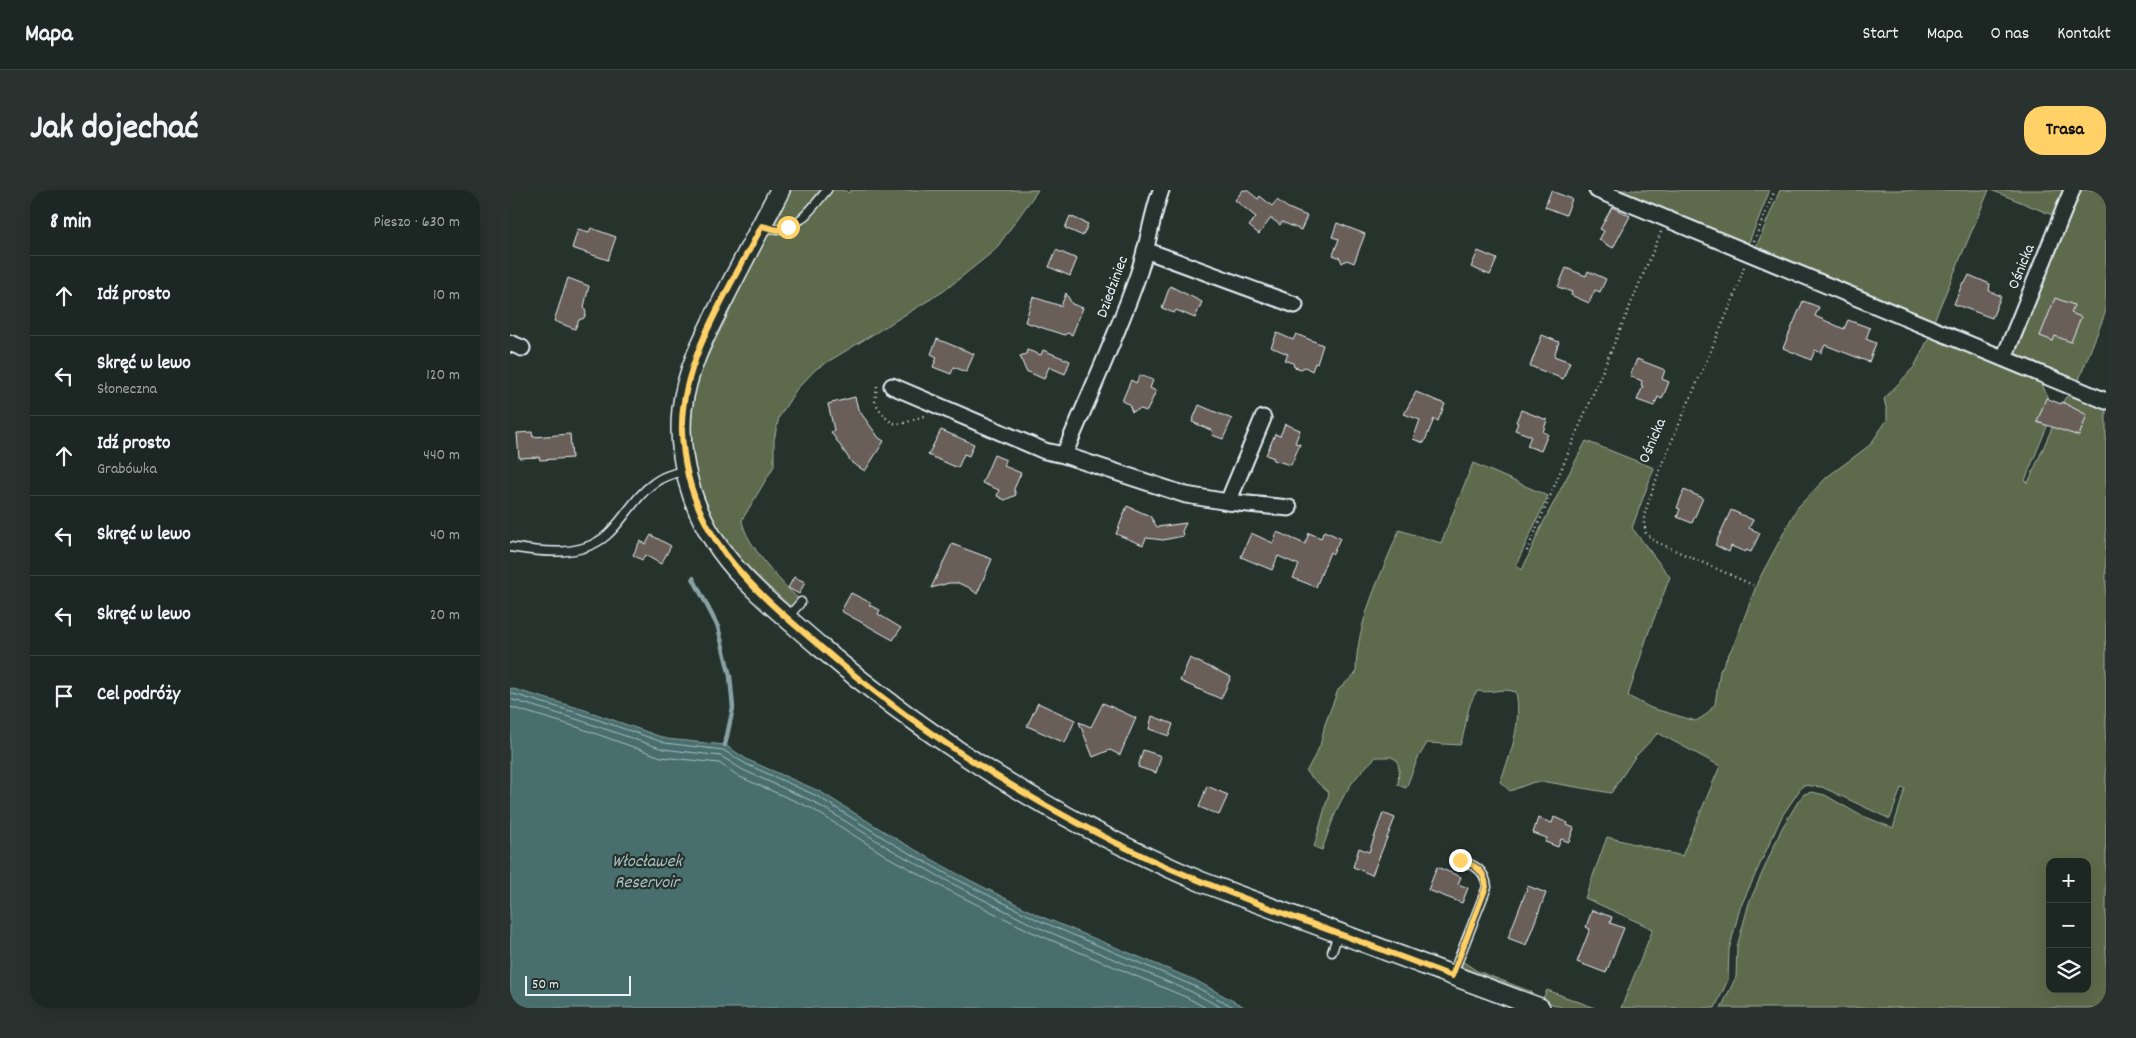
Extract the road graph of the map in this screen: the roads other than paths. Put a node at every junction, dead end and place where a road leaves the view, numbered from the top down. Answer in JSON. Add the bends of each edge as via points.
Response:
{"nodes":[{"id":1,"x":780,"y":190,"type":"edge"},
{"id":2,"x":827,"y":190,"type":"edge"},
{"id":3,"x":1161,"y":190,"type":"edge"},
{"id":4,"x":1597,"y":190,"type":"edge"},
{"id":5,"x":2072,"y":190,"type":"edge"},
{"id":6,"x":762,"y":226,"type":"junction"},
{"id":7,"x":1146,"y":250,"type":"junction"},
{"id":8,"x":1295,"y":305,"type":"dead end"},
{"id":9,"x":2004,"y":358,"type":"junction"},
{"id":10,"x":892,"y":386,"type":"dead end"},
{"id":11,"x":2106,"y":401,"type":"edge"},
{"id":12,"x":1263,"y":418,"type":"dead end"},
{"id":13,"x":1064,"y":455,"type":"junction"},
{"id":14,"x":686,"y":470,"type":"junction"},
{"id":15,"x":1228,"y":502,"type":"junction"},
{"id":16,"x":1288,"y":508,"type":"dead end"},
{"id":17,"x":510,"y":547,"type":"edge"},
{"id":18,"x":801,"y":602,"type":"dead end"},
{"id":19,"x":787,"y":618,"type":"junction"},
{"id":20,"x":1460,"y":860,"type":"dead end"},
{"id":21,"x":1338,"y":934,"type":"junction"},
{"id":22,"x":1332,"y":952,"type":"dead end"},
{"id":23,"x":1452,"y":976,"type":"junction"},
{"id":24,"x":1540,"y":1008,"type":"edge"}],
"edges":[{"from":1,"to":6,"type":"street"},
{"from":2,"to":6,"type":"lane","via":[[807,213],[788,227],[777,230]]},
{"from":3,"to":7,"type":"street"},
{"from":4,"to":9,"type":"street"},
{"from":5,"to":9,"type":"street","name":"Ośnicka"},
{"from":6,"to":14,"type":"street","via":[[700,346],[689,376],[682,411]]},
{"from":7,"to":8,"type":"street","name":"Dziedziniec"},
{"from":7,"to":13,"type":"street","name":"Dziedziniec","via":[[1132,292]]},
{"from":9,"to":11,"type":"street"},
{"from":10,"to":13,"type":"street","via":[[1045,451]]},
{"from":12,"to":15,"type":"street"},
{"from":13,"to":15,"type":"street","via":[[1186,495]]},
{"from":14,"to":17,"type":"lane","via":[[653,483],[606,536],[591,544],[564,552]]},
{"from":14,"to":19,"type":"street","via":[[703,519],[720,548]]},
{"from":15,"to":16,"type":"street"},
{"from":18,"to":19,"type":"lane"},
{"from":19,"to":21,"type":"street","via":[[880,697],[1021,792],[1149,859]]},
{"from":20,"to":23,"type":"lane","via":[[1481,870],[1486,878],[1486,887]]},
{"from":21,"to":22,"type":"lane"},
{"from":21,"to":23,"type":"street"},
{"from":23,"to":24,"type":"street"}]}
